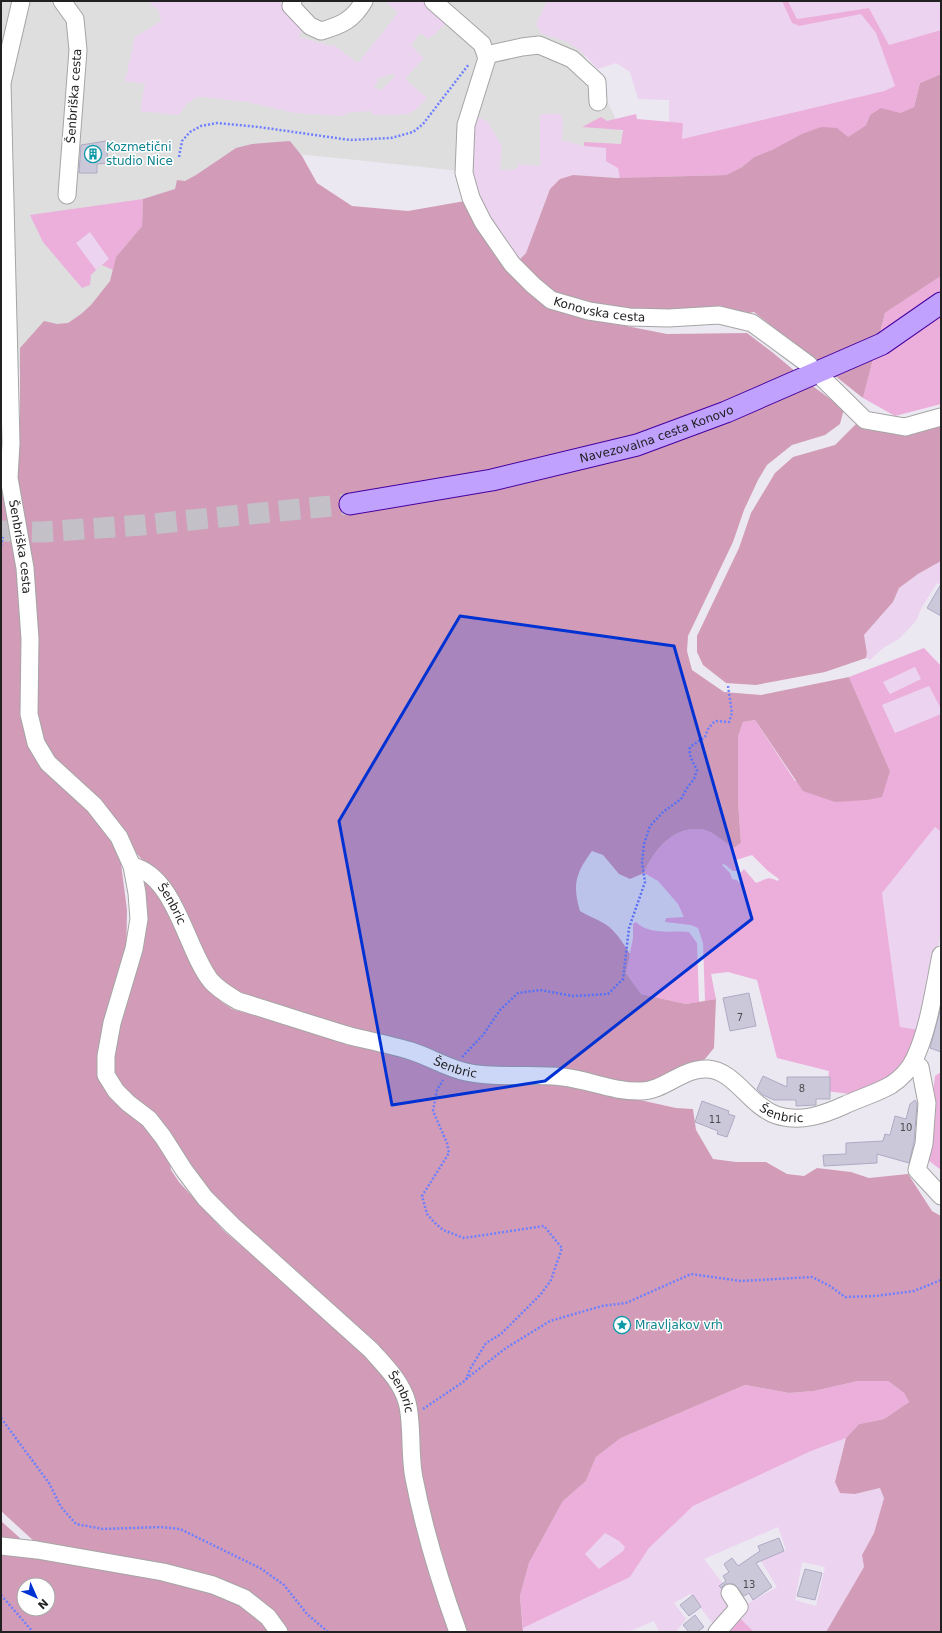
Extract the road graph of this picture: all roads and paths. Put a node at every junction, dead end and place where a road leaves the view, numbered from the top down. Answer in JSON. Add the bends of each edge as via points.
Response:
{"nodes":[{"id":1,"x":21,"y":1,"type":"edge"},
{"id":2,"x":62,"y":1,"type":"edge"},
{"id":3,"x":293,"y":1,"type":"edge"},
{"id":4,"x":364,"y":1,"type":"edge"},
{"id":5,"x":433,"y":1,"type":"edge"},
{"id":6,"x":484,"y":51,"type":"junction"},
{"id":7,"x":598,"y":102,"type":"dead end"},
{"id":8,"x":180,"y":157,"type":"dead end"},
{"id":9,"x":67,"y":195,"type":"dead end"},
{"id":10,"x":941,"y":303,"type":"edge"},
{"id":11,"x":816,"y":372,"type":"junction"},
{"id":12,"x":1,"y":395,"type":"edge"},
{"id":13,"x":941,"y":417,"type":"edge"},
{"id":14,"x":1,"y":448,"type":"edge"},
{"id":15,"x":1,"y":453,"type":"edge"},
{"id":16,"x":5,"y":481,"type":"edge"},
{"id":17,"x":350,"y":504,"type":"tunnel mouth"},
{"id":18,"x":132,"y":866,"type":"junction"},
{"id":19,"x":941,"y":955,"type":"edge"},
{"id":20,"x":913,"y":1062,"type":"junction"},
{"id":21,"x":941,"y":1196,"type":"edge"},
{"id":22,"x":941,"y":1280,"type":"edge"},
{"id":23,"x":466,"y":1380,"type":"dead end"},
{"id":24,"x":1,"y":1418,"type":"edge"},
{"id":25,"x":1,"y":1546,"type":"edge"},
{"id":26,"x":730,"y":1593,"type":"dead end"},
{"id":27,"x":1,"y":1595,"type":"edge"},
{"id":28,"x":33,"y":1632,"type":"edge"},
{"id":29,"x":279,"y":1632,"type":"edge"},
{"id":30,"x":328,"y":1632,"type":"edge"},
{"id":31,"x":458,"y":1632,"type":"edge"},
{"id":32,"x":717,"y":1632,"type":"edge"}],
"edges":[{"from":1,"to":16,"type":"street","name":"Šenbriška cesta","via":[[2,83],[11,443]]},
{"from":2,"to":9,"type":"street","name":"Šenbriška cesta","via":[[75,19],[78,50]]},
{"from":3,"to":4,"type":"street","via":[[291,6],[310,26],[321,31],[346,22],[356,14]]},
{"from":5,"to":6,"type":"street","via":[[482,44]]},
{"from":6,"to":7,"type":"street","via":[[539,45],[572,59],[597,82]]},
{"from":6,"to":8,"type":"path","via":[[423,124],[413,132],[391,138],[350,140],[217,123],[201,126],[190,132],[182,141]]},
{"from":6,"to":11,"type":"street","name":"Konovska cesta","via":[[487,58],[466,125],[464,173],[471,198],[483,222],[512,264],[533,285],[552,300],[589,311],[629,317],[719,315],[752,322]]},
{"from":10,"to":11,"type":"main road","name":"Navezovalna cesta Konovo","via":[[882,344]]},
{"from":11,"to":13,"type":"street","name":"Konovska cesta","via":[[866,420],[905,427]]},
{"from":11,"to":17,"type":"main road","name":"Navezovalna cesta Konovo","via":[[726,412],[637,445],[492,480]]},
{"from":12,"to":14,"type":"street","via":[[4,412]]},
{"from":15,"to":16,"type":"street"},
{"from":16,"to":18,"type":"street","name":"Šenbriška cesta","via":[[25,568],[30,639],[29,714],[36,743],[48,763],[94,805],[119,837]]},
{"from":18,"to":20,"type":"street","name":"Šenbric","via":[[155,878],[168,897],[211,980],[223,993],[348,1035],[413,1052],[466,1072],[563,1077],[643,1092],[690,1072],[707,1068],[720,1071],[731,1078],[763,1109],[778,1116],[809,1118],[826,1114],[892,1084]]},
{"from":18,"to":31,"type":"street","name":"Šenbric","via":[[139,919],[134,949],[112,1023],[106,1056],[106,1075],[116,1091],[154,1125],[205,1198],[371,1350],[392,1373],[407,1403],[414,1477],[448,1605]]},
{"from":19,"to":20,"type":"street","name":"Šenbric","via":[[923,1035]]},
{"from":20,"to":21,"type":"street","via":[[920,1067],[927,1103],[924,1144],[917,1170]]},
{"from":22,"to":23,"type":"path","via":[[914,1291],[845,1297],[812,1277],[741,1281],[691,1274],[626,1303],[602,1306],[550,1321],[506,1348]]},
{"from":24,"to":30,"type":"path","via":[[49,1483],[61,1507],[76,1524],[103,1529],[180,1529],[260,1568],[284,1585],[307,1614]]},
{"from":25,"to":29,"type":"street","via":[[163,1572],[213,1585],[244,1598],[268,1617]]},
{"from":26,"to":32,"type":"street","via":[[739,1607]]},
{"from":27,"to":28,"type":"path"}]}
